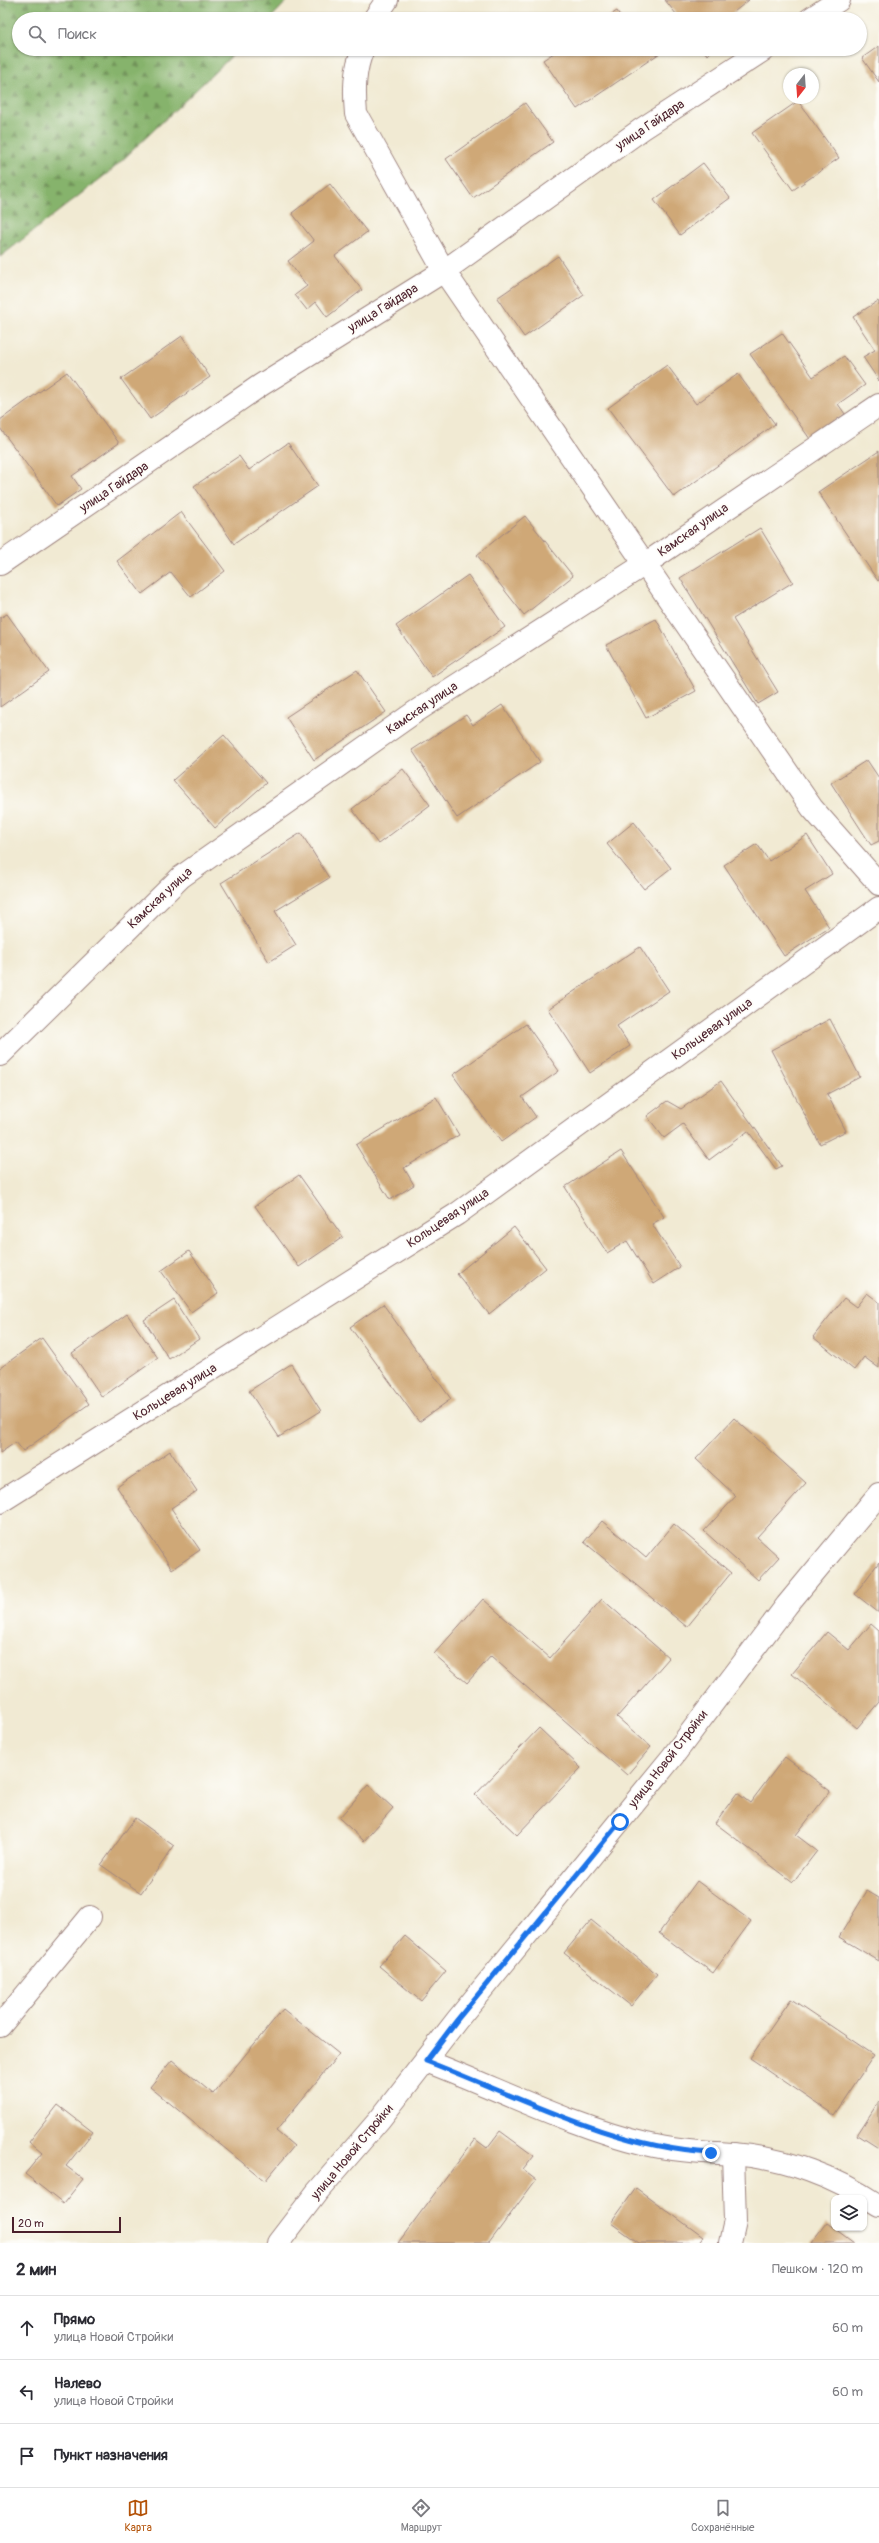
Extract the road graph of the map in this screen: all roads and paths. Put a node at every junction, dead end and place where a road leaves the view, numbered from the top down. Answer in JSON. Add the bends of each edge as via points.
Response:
{"nodes":[{"id":1,"x":387,"y":0,"type":"edge"},
{"id":2,"x":839,"y":0,"type":"edge"},
{"id":3,"x":379,"y":12,"type":"edge"},
{"id":4,"x":821,"y":12,"type":"edge"},
{"id":5,"x":360,"y":56,"type":"edge"},
{"id":6,"x":754,"y":56,"type":"edge"},
{"id":7,"x":444,"y":271,"type":"junction"},
{"id":8,"x":879,"y":405,"type":"edge"},
{"id":9,"x":0,"y":564,"type":"edge"},
{"id":10,"x":645,"y":564,"type":"junction"},
{"id":11,"x":879,"y":884,"type":"edge"},
{"id":12,"x":879,"y":908,"type":"edge"},
{"id":13,"x":0,"y":1055,"type":"edge"},
{"id":14,"x":879,"y":1494,"type":"edge"},
{"id":15,"x":0,"y":1502,"type":"edge"},
{"id":16,"x":90,"y":1917,"type":"dead end"},
{"id":17,"x":0,"y":2026,"type":"edge"},
{"id":18,"x":426,"y":2061,"type":"junction"},
{"id":19,"x":733,"y":2154,"type":"junction"},
{"id":20,"x":879,"y":2206,"type":"edge"},
{"id":21,"x":278,"y":2243,"type":"edge"},
{"id":22,"x":730,"y":2243,"type":"edge"}],
"edges":[{"from":1,"to":3,"type":"street"},
{"from":2,"to":4,"type":"street"},
{"from":5,"to":7,"type":"street","via":[[354,92],[356,114]]},
{"from":6,"to":7,"type":"street","name":"улица Гайдара","via":[[642,129]]},
{"from":7,"to":9,"type":"street","name":"улица Гайдара","via":[[261,385]]},
{"from":7,"to":10,"type":"street"},
{"from":8,"to":10,"type":"street","name":"Камская улица"},
{"from":10,"to":11,"type":"street","via":[[812,808]]},
{"from":10,"to":13,"type":"street","name":"Камская улица","via":[[414,712],[181,877]]},
{"from":12,"to":15,"type":"street","name":"Кольцевая улица","via":[[457,1214]]},
{"from":14,"to":18,"type":"street","name":"улица Новой Стройки","via":[[787,1605],[673,1756]]},
{"from":16,"to":17,"type":"street"},
{"from":18,"to":19,"type":"street","via":[[574,2120],[645,2144],[678,2151]]},
{"from":18,"to":21,"type":"street","name":"улица Новой Стройки"},
{"from":19,"to":20,"type":"street","via":[[758,2157],[820,2174],[857,2191]]},
{"from":19,"to":22,"type":"street","via":[[735,2221]]}]}
